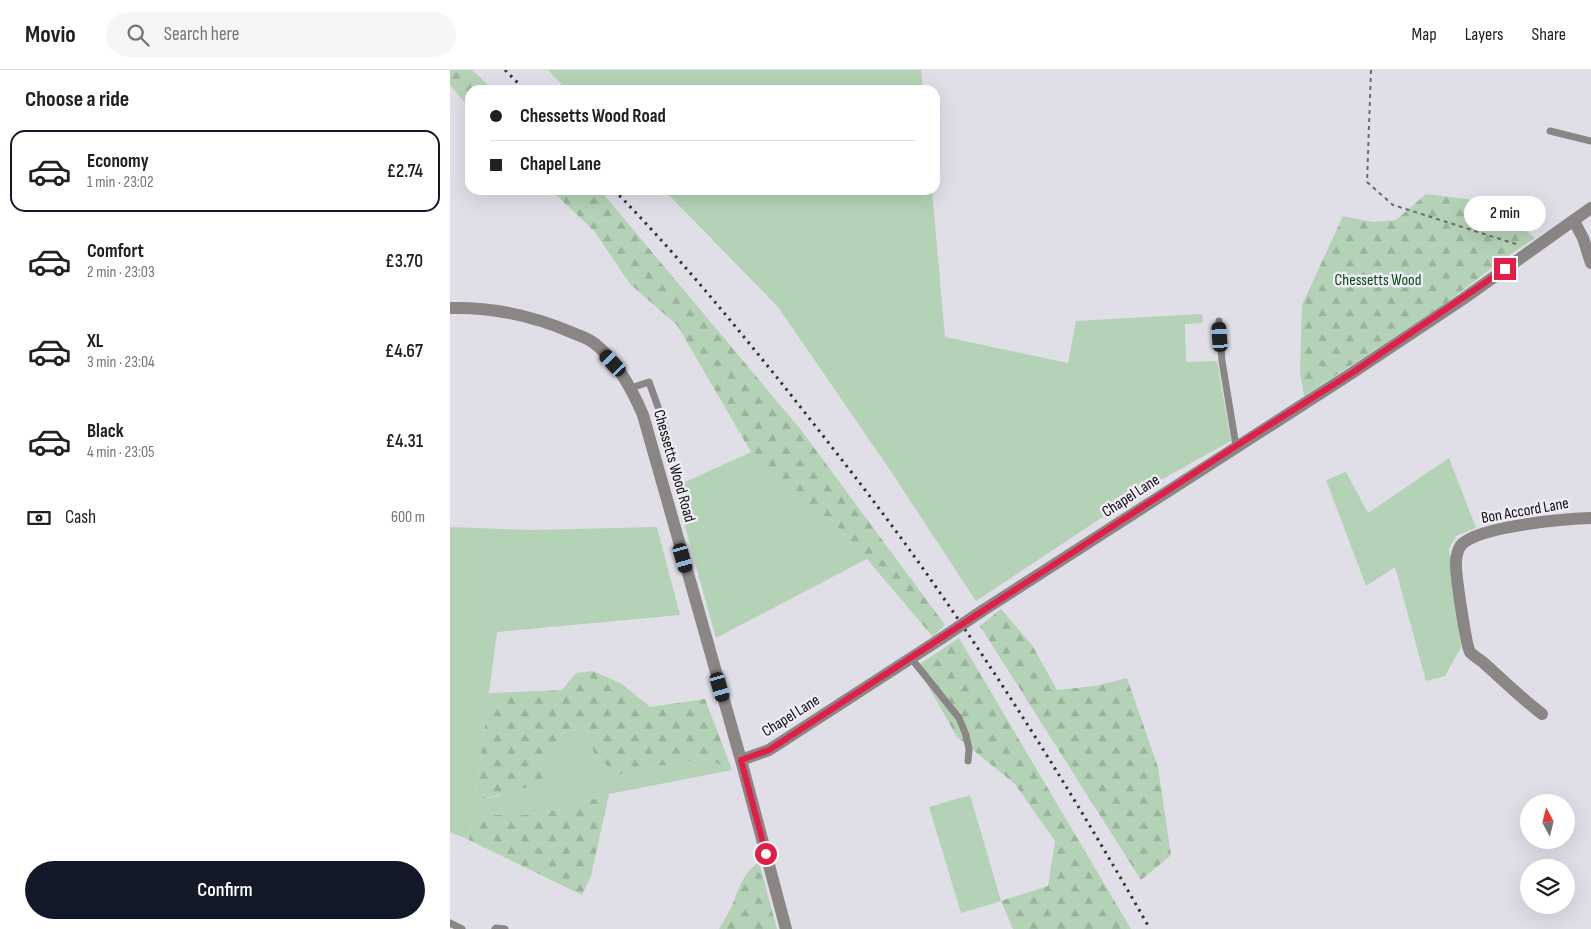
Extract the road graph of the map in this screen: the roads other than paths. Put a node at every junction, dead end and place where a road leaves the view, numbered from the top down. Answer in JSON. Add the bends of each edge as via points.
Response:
{"nodes":[{"id":1,"x":1550,"y":131,"type":"dead end"},
{"id":2,"x":1591,"y":141,"type":"edge"},
{"id":3,"x":1591,"y":208,"type":"edge"},
{"id":4,"x":1574,"y":220,"type":"junction"},
{"id":5,"x":1591,"y":263,"type":"edge"},
{"id":6,"x":450,"y":308,"type":"edge"},
{"id":7,"x":1219,"y":322,"type":"dead end"},
{"id":8,"x":631,"y":388,"type":"junction"},
{"id":9,"x":666,"y":429,"type":"dead end"},
{"id":10,"x":1236,"y":446,"type":"junction"},
{"id":11,"x":1591,"y":518,"type":"edge"},
{"id":12,"x":911,"y":658,"type":"junction"},
{"id":13,"x":1542,"y":714,"type":"dead end"},
{"id":14,"x":741,"y":760,"type":"junction"},
{"id":15,"x":968,"y":761,"type":"dead end"},
{"id":16,"x":450,"y":923,"type":"edge"},
{"id":17,"x":462,"y":929,"type":"edge"},
{"id":18,"x":495,"y":929,"type":"edge"},
{"id":19,"x":505,"y":929,"type":"edge"},
{"id":20,"x":786,"y":929,"type":"edge"}],
"edges":[{"from":1,"to":2,"type":"lane"},
{"from":3,"to":4,"type":"street","name":"Chapel Lane"},
{"from":4,"to":5,"type":"street"},
{"from":4,"to":10,"type":"street","name":"Chapel Lane","via":[[1463,299]]},
{"from":6,"to":8,"type":"street","name":"Chessetts Wood Road","via":[[504,311],[546,322],[593,342]]},
{"from":7,"to":10,"type":"lane"},
{"from":8,"to":9,"type":"lane","via":[[649,382]]},
{"from":8,"to":14,"type":"street","name":"Chessetts Wood Road","via":[[643,415]]},
{"from":10,"to":12,"type":"street","name":"Chapel Lane","bridge":true},
{"from":11,"to":13,"type":"street","name":"Bon Accord Lane","via":[[1507,528],[1470,538],[1460,546],[1456,562],[1465,637],[1470,652]]},
{"from":12,"to":14,"type":"street","name":"Chapel Lane","via":[[769,750]]},
{"from":12,"to":15,"type":"lane","via":[[959,718],[969,748]]},
{"from":14,"to":20,"type":"street","name":"Chessetts Wood Road"},
{"from":16,"to":17,"type":"lane"},
{"from":18,"to":19,"type":"lane"}]}
